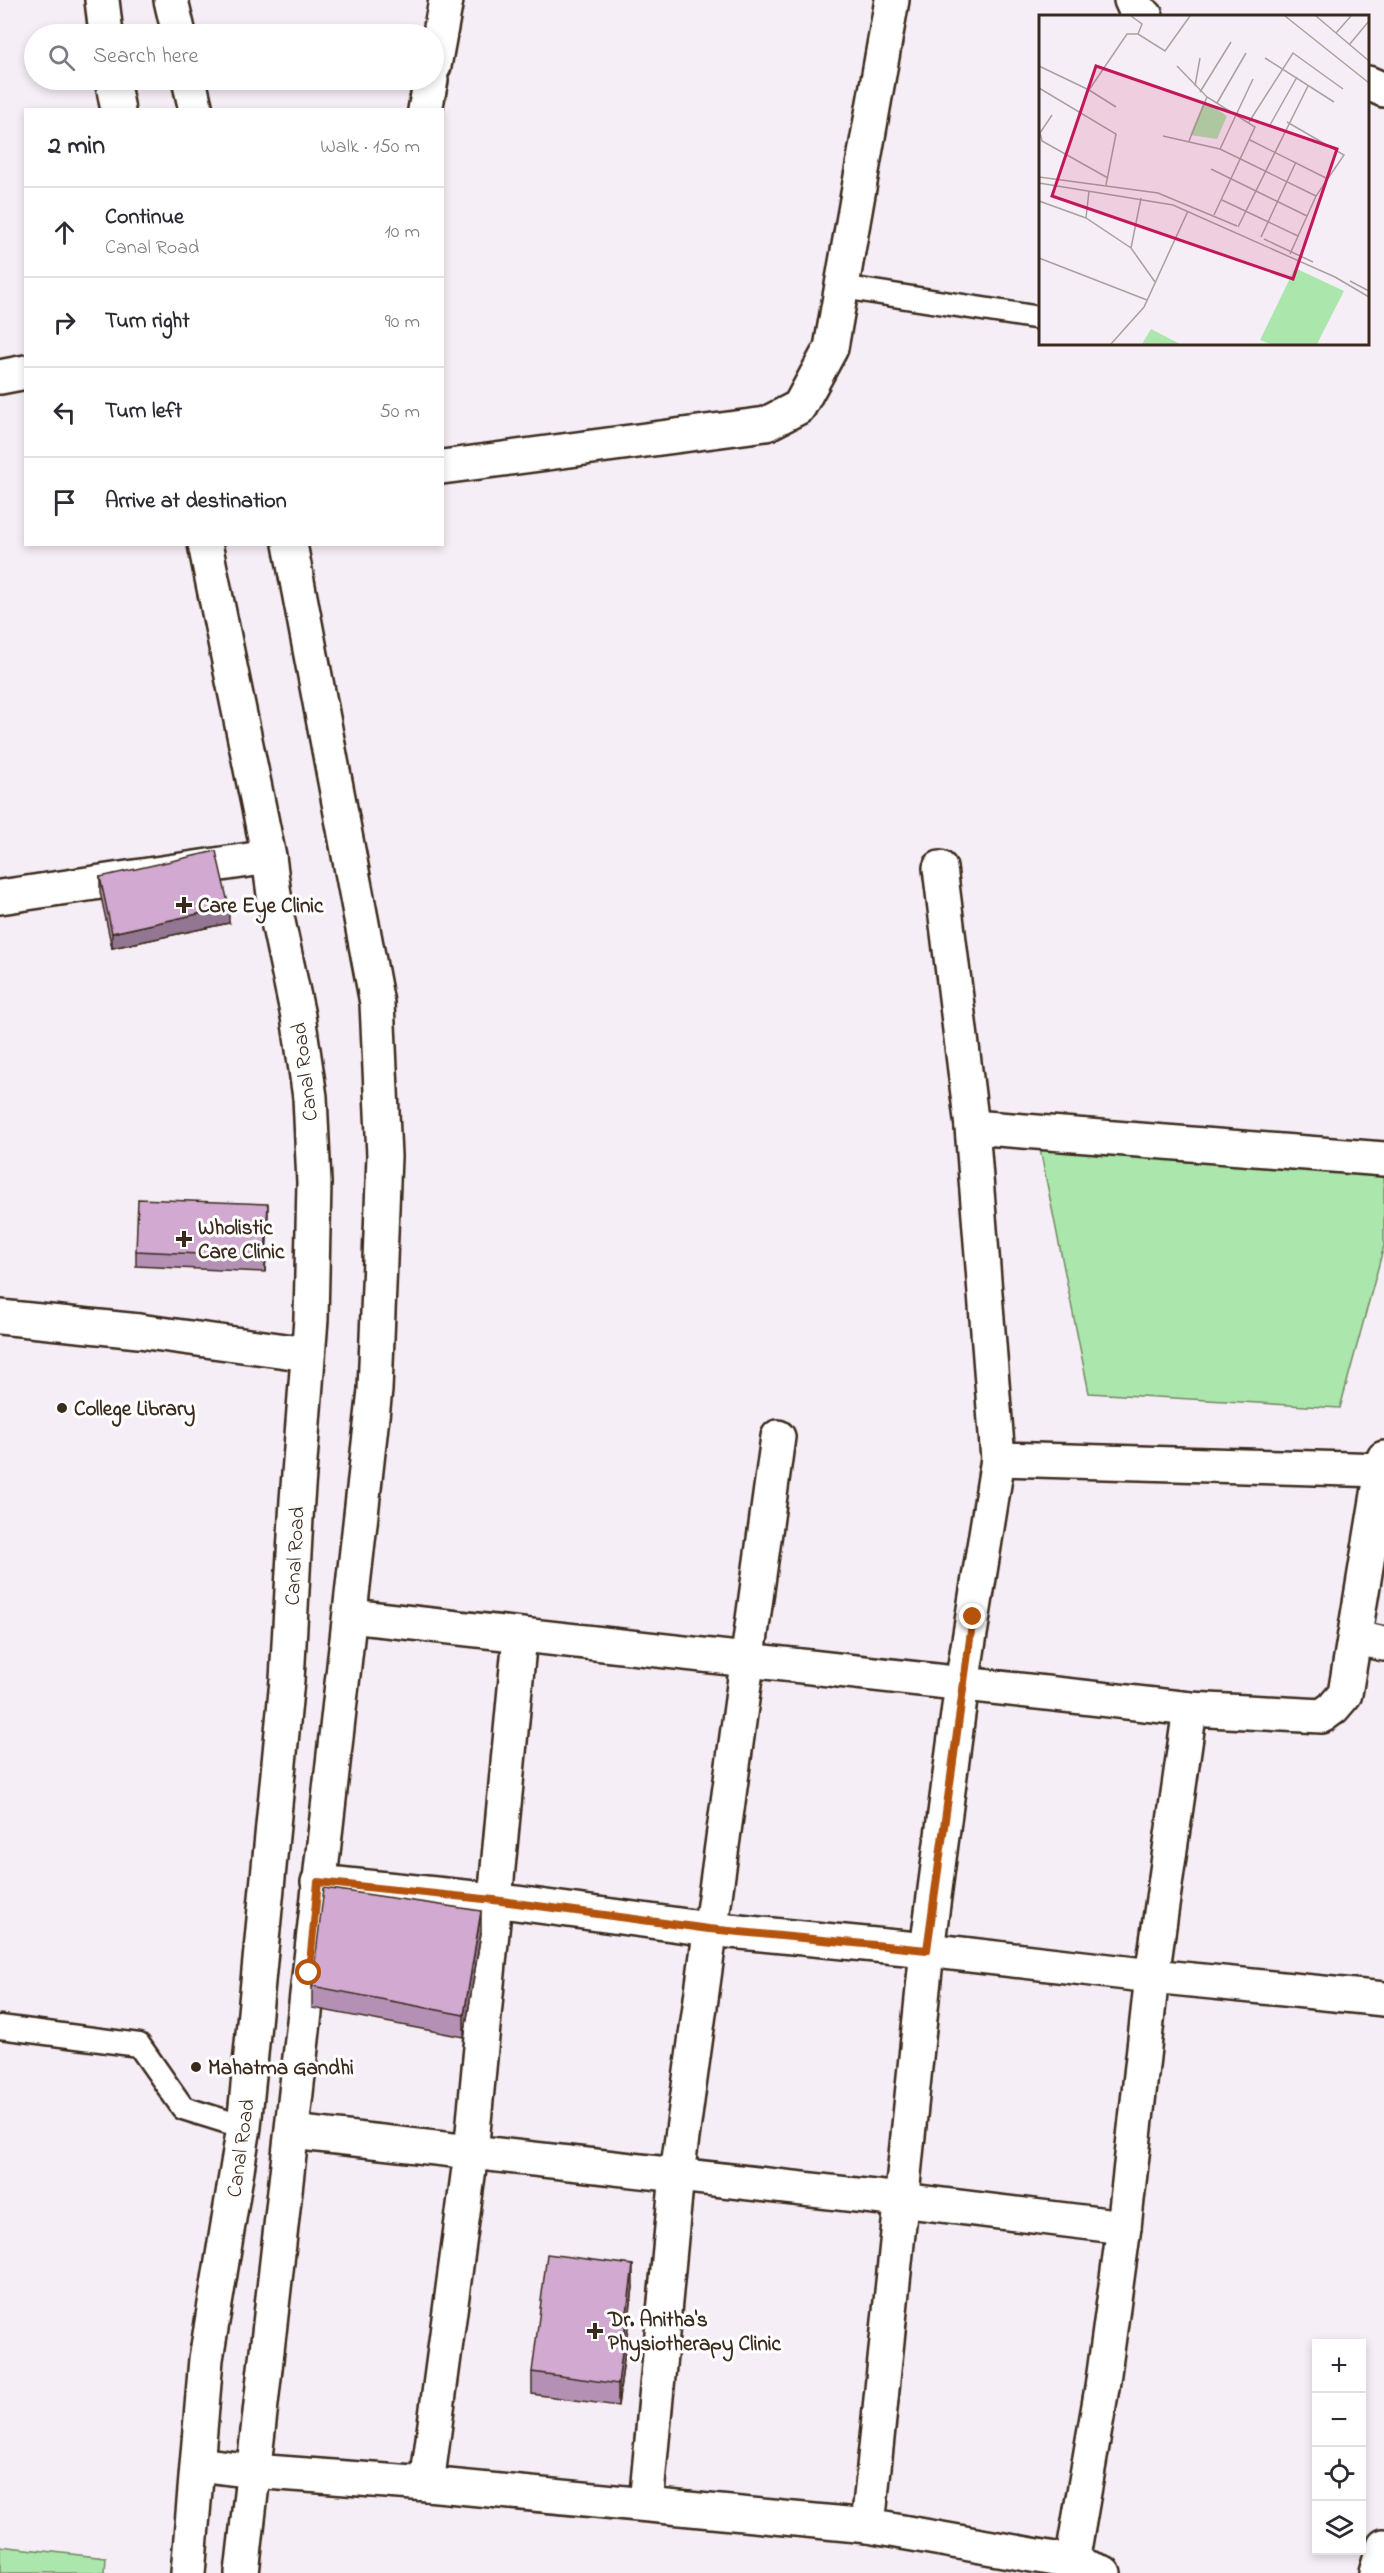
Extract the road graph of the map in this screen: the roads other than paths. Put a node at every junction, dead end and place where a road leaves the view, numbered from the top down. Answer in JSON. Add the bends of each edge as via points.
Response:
{"nodes":[{"id":1,"x":102,"y":0,"type":"edge"},
{"id":2,"x":171,"y":0,"type":"edge"},
{"id":3,"x":446,"y":0,"type":"edge"},
{"id":4,"x":892,"y":0,"type":"edge"},
{"id":5,"x":105,"y":24,"type":"edge"},
{"id":6,"x":177,"y":24,"type":"edge"},
{"id":7,"x":442,"y":24,"type":"edge"},
{"id":8,"x":1369,"y":83,"type":"edge"},
{"id":9,"x":114,"y":90,"type":"edge"},
{"id":10,"x":191,"y":90,"type":"edge"},
{"id":11,"x":429,"y":90,"type":"edge"},
{"id":12,"x":1384,"y":90,"type":"edge"},
{"id":13,"x":118,"y":108,"type":"edge"},
{"id":14,"x":196,"y":108,"type":"edge"},
{"id":15,"x":425,"y":108,"type":"edge"},
{"id":16,"x":842,"y":287,"type":"junction"},
{"id":17,"x":1039,"y":318,"type":"edge"},
{"id":18,"x":24,"y":372,"type":"edge"},
{"id":19,"x":0,"y":377,"type":"edge"},
{"id":20,"x":444,"y":467,"type":"edge"},
{"id":21,"x":205,"y":546,"type":"edge"},
{"id":22,"x":290,"y":546,"type":"edge"},
{"id":23,"x":269,"y":857,"type":"junction"},
{"id":24,"x":940,"y":868,"type":"dead end"},
{"id":25,"x":0,"y":897,"type":"edge"},
{"id":26,"x":972,"y":1127,"type":"junction"},
{"id":27,"x":1384,"y":1159,"type":"edge"},
{"id":28,"x":0,"y":1317,"type":"edge"},
{"id":29,"x":308,"y":1354,"type":"junction"},
{"id":30,"x":778,"y":1437,"type":"dead end"},
{"id":31,"x":998,"y":1459,"type":"junction"},
{"id":32,"x":1383,"y":1466,"type":"edge"},
{"id":33,"x":350,"y":1616,"type":"junction"},
{"id":34,"x":520,"y":1636,"type":"junction"},
{"id":35,"x":1370,"y":1641,"type":"edge"},
{"id":36,"x":746,"y":1660,"type":"junction"},
{"id":37,"x":963,"y":1684,"type":"junction"},
{"id":38,"x":1190,"y":1709,"type":"junction"},
{"id":39,"x":318,"y":1882,"type":"junction"},
{"id":40,"x":494,"y":1900,"type":"junction"},
{"id":41,"x":709,"y":1929,"type":"junction"},
{"id":42,"x":927,"y":1950,"type":"junction"},
{"id":43,"x":1152,"y":1976,"type":"junction"},
{"id":44,"x":1384,"y":1999,"type":"edge"},
{"id":45,"x":0,"y":2027,"type":"edge"},
{"id":46,"x":244,"y":2127,"type":"junction"},
{"id":47,"x":292,"y":2132,"type":"junction"},
{"id":48,"x":471,"y":2153,"type":"junction"},
{"id":49,"x":677,"y":2174,"type":"junction"},
{"id":50,"x":901,"y":2199,"type":"junction"},
{"id":51,"x":1124,"y":2227,"type":"junction"},
{"id":52,"x":198,"y":2464,"type":"junction"},
{"id":53,"x":253,"y":2471,"type":"junction"},
{"id":54,"x":427,"y":2484,"type":"junction"},
{"id":55,"x":646,"y":2504,"type":"junction"},
{"id":56,"x":868,"y":2526,"type":"junction"},
{"id":57,"x":1384,"y":2546,"type":"edge"},
{"id":58,"x":1072,"y":2562,"type":"junction"},
{"id":59,"x":188,"y":2573,"type":"edge"},
{"id":60,"x":242,"y":2573,"type":"edge"},
{"id":61,"x":1104,"y":2573,"type":"edge"},
{"id":62,"x":1376,"y":2573,"type":"edge"}],
"edges":[{"from":1,"to":5,"type":"street"},
{"from":2,"to":6,"type":"street"},
{"from":3,"to":7,"type":"street"},
{"from":4,"to":16,"type":"street"},
{"from":8,"to":12,"type":"street"},
{"from":9,"to":13,"type":"street"},
{"from":10,"to":14,"type":"street"},
{"from":11,"to":15,"type":"street"},
{"from":16,"to":17,"type":"lane"},
{"from":16,"to":20,"type":"street","via":[[831,348],[799,407],[766,424]]},
{"from":18,"to":19,"type":"street"},
{"from":21,"to":23,"type":"street","name":"Canal Road"},
{"from":22,"to":33,"type":"street","via":[[377,1002],[381,1061],[384,1156],[375,1390]]},
{"from":23,"to":25,"type":"street"},
{"from":23,"to":29,"type":"street","name":"Canal Road","via":[[310,1098],[314,1183]]},
{"from":24,"to":26,"type":"street"},
{"from":26,"to":27,"type":"street"},
{"from":26,"to":31,"type":"street"},
{"from":28,"to":29,"type":"street"},
{"from":29,"to":46,"type":"street","name":"Canal Road","via":[[287,1680]]},
{"from":30,"to":36,"type":"street"},
{"from":31,"to":32,"type":"street"},
{"from":31,"to":37,"type":"street"},
{"from":32,"to":35,"type":"street"},
{"from":33,"to":34,"type":"street"},
{"from":33,"to":39,"type":"street"},
{"from":34,"to":36,"type":"street"},
{"from":34,"to":40,"type":"street"},
{"from":35,"to":38,"type":"street","via":[[1345,1694],[1322,1716]]},
{"from":36,"to":37,"type":"street"},
{"from":36,"to":41,"type":"street"},
{"from":37,"to":38,"type":"street"},
{"from":37,"to":42,"type":"street"},
{"from":38,"to":43,"type":"street"},
{"from":39,"to":40,"type":"street"},
{"from":39,"to":47,"type":"street"},
{"from":40,"to":41,"type":"street"},
{"from":40,"to":48,"type":"street"},
{"from":41,"to":42,"type":"street"},
{"from":41,"to":49,"type":"street"},
{"from":42,"to":43,"type":"street"},
{"from":42,"to":50,"type":"street"},
{"from":43,"to":44,"type":"street"},
{"from":43,"to":51,"type":"street"},
{"from":45,"to":46,"type":"lane","via":[[139,2045],[183,2108]]},
{"from":46,"to":52,"type":"street","name":"Canal Road","via":[[206,2359]]},
{"from":47,"to":48,"type":"street"},
{"from":47,"to":53,"type":"street"},
{"from":48,"to":49,"type":"street"},
{"from":48,"to":54,"type":"street"},
{"from":49,"to":50,"type":"street"},
{"from":49,"to":55,"type":"street"},
{"from":50,"to":51,"type":"street"},
{"from":50,"to":56,"type":"street"},
{"from":51,"to":58,"type":"street"},
{"from":52,"to":53,"type":"street"},
{"from":52,"to":59,"type":"street","name":"Canal Road"},
{"from":53,"to":54,"type":"street"},
{"from":53,"to":60,"type":"street"},
{"from":54,"to":55,"type":"street"},
{"from":55,"to":56,"type":"street"},
{"from":56,"to":58,"type":"street"},
{"from":57,"to":62,"type":"street"},
{"from":58,"to":61,"type":"street"}]}
